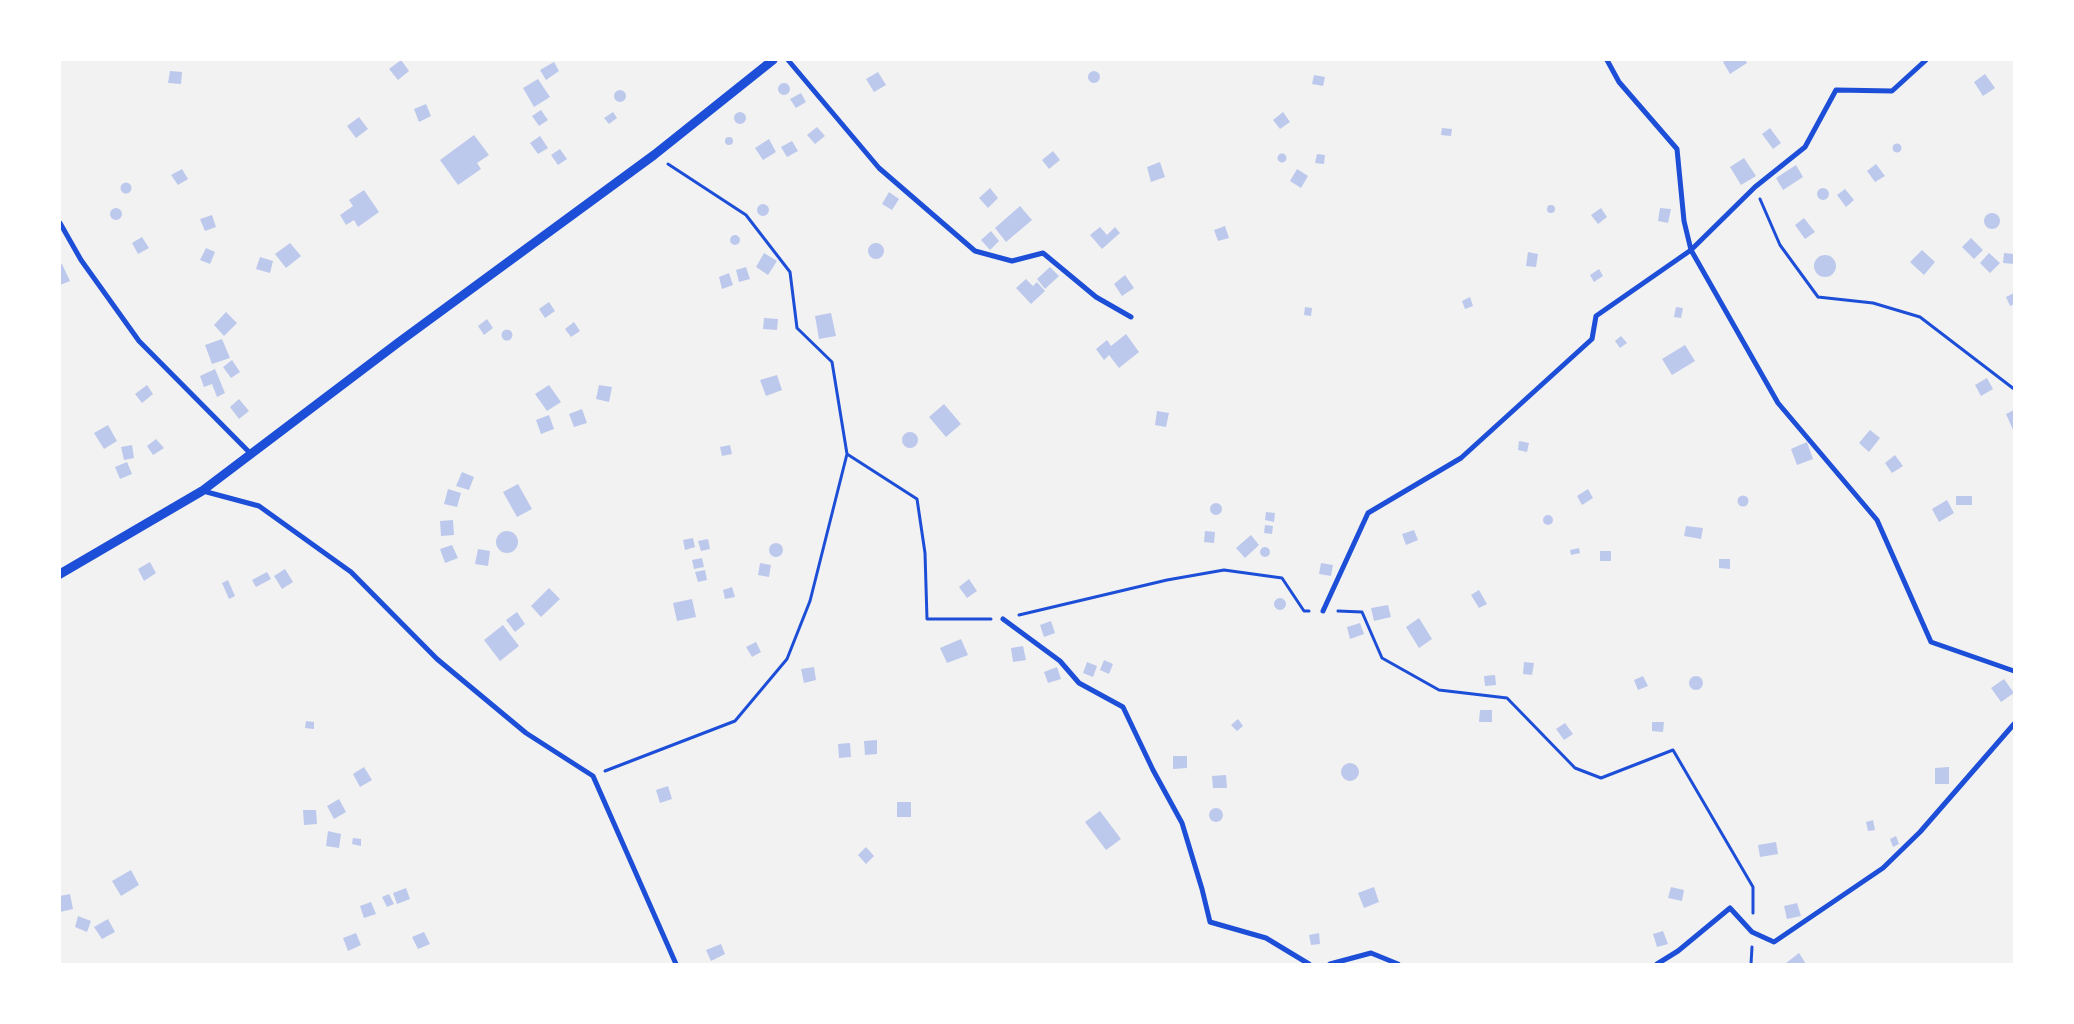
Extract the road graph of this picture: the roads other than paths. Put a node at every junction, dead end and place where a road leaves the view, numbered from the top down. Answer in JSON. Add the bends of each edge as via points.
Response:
{"nodes":[{"id":1,"x":773,"y":60,"type":"edge"},
{"id":2,"x":788,"y":60,"type":"edge"},
{"id":3,"x":1607,"y":60,"type":"edge"},
{"id":4,"x":1926,"y":60,"type":"edge"},
{"id":5,"x":60,"y":223,"type":"edge"},
{"id":6,"x":1691,"y":250,"type":"junction"},
{"id":7,"x":1131,"y":317,"type":"dead end"},
{"id":8,"x":251,"y":454,"type":"junction"},
{"id":9,"x":202,"y":491,"type":"junction"},
{"id":10,"x":60,"y":574,"type":"edge"},
{"id":11,"x":1323,"y":611,"type":"road end"},
{"id":12,"x":1003,"y":619,"type":"road end"},
{"id":13,"x":2014,"y":671,"type":"edge"},
{"id":14,"x":2014,"y":724,"type":"edge"},
{"id":15,"x":676,"y":964,"type":"edge"},
{"id":16,"x":1309,"y":964,"type":"edge"},
{"id":17,"x":1330,"y":964,"type":"edge"},
{"id":18,"x":1398,"y":964,"type":"edge"},
{"id":19,"x":1657,"y":964,"type":"edge"}],
"edges":[{"from":1,"to":8,"type":"street","via":[[654,155]]},
{"from":2,"to":7,"type":"street","via":[[878,168],[975,251],[1012,261],[1043,253],[1096,297]]},
{"from":3,"to":6,"type":"street","via":[[1619,82],[1677,149],[1684,221]]},
{"from":4,"to":6,"type":"street","via":[[1892,91],[1836,90],[1805,148],[1755,187]]},
{"from":5,"to":8,"type":"street","via":[[81,260],[139,341]]},
{"from":6,"to":11,"type":"street","via":[[1596,316],[1592,339],[1461,458],[1368,513]]},
{"from":6,"to":13,"type":"street","via":[[1778,403],[1877,520],[1931,642]]},
{"from":8,"to":9,"type":"street"},
{"from":9,"to":10,"type":"street"},
{"from":9,"to":15,"type":"street","via":[[259,506],[351,572],[452,672],[526,733],[593,776]]},
{"from":12,"to":16,"type":"street","via":[[1060,661],[1079,683],[1123,707],[1182,823],[1210,922],[1266,938]]},
{"from":14,"to":19,"type":"street","via":[[1920,832],[1883,868],[1774,942],[1752,932],[1730,908]]},
{"from":17,"to":18,"type":"street","via":[[1370,953]]}]}
